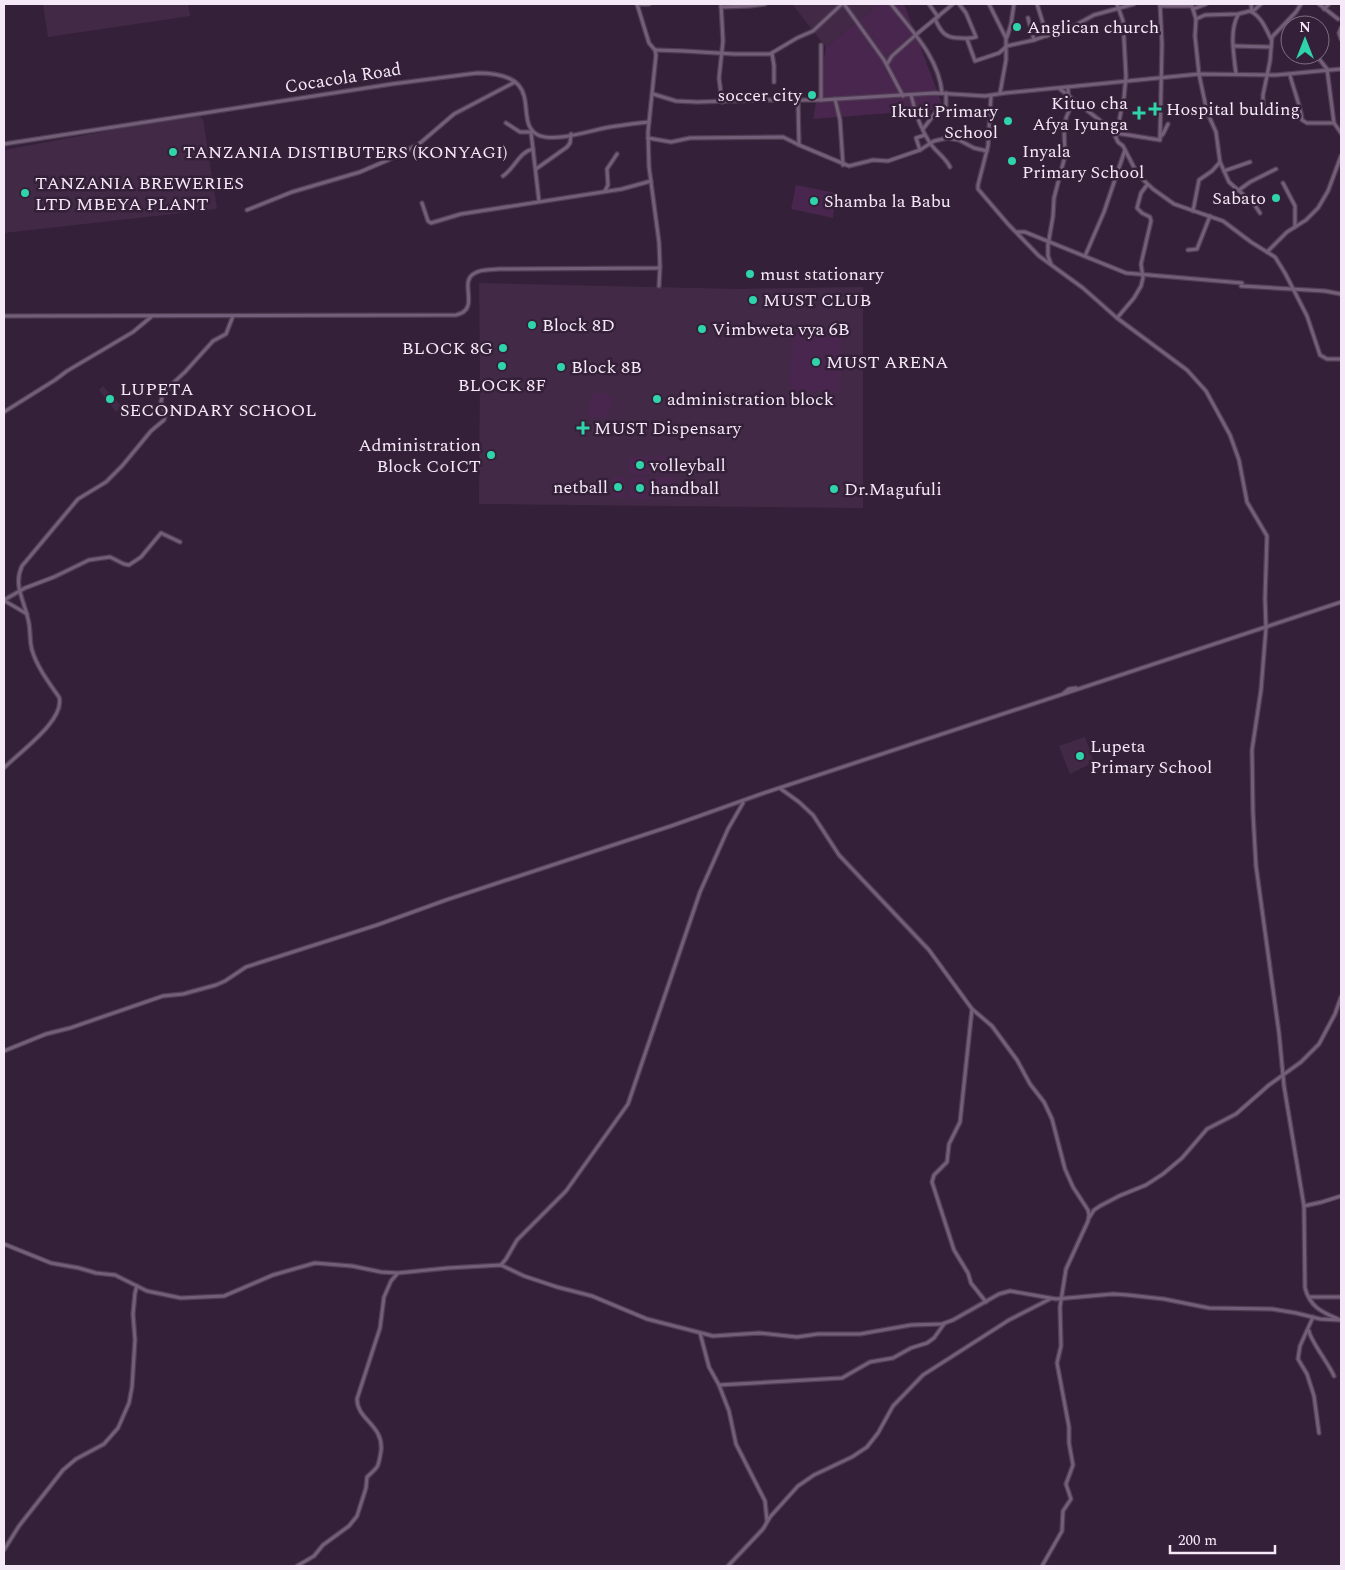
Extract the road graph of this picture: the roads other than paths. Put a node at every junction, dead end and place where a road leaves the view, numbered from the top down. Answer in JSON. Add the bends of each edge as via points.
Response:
{"nodes":[{"id":1,"x":637,"y":4,"type":"edge"},
{"id":2,"x":649,"y":4,"type":"edge"},
{"id":3,"x":766,"y":4,"type":"edge"},
{"id":4,"x":843,"y":4,"type":"edge"},
{"id":5,"x":891,"y":4,"type":"edge"},
{"id":6,"x":929,"y":4,"type":"edge"},
{"id":7,"x":953,"y":4,"type":"edge"},
{"id":8,"x":959,"y":4,"type":"edge"},
{"id":9,"x":989,"y":4,"type":"edge"},
{"id":10,"x":1014,"y":4,"type":"edge"},
{"id":11,"x":1037,"y":4,"type":"edge"},
{"id":12,"x":1134,"y":4,"type":"edge"},
{"id":13,"x":1206,"y":4,"type":"edge"},
{"id":14,"x":1251,"y":4,"type":"edge"},
{"id":15,"x":1261,"y":4,"type":"edge"},
{"id":16,"x":1301,"y":4,"type":"edge"},
{"id":17,"x":1319,"y":4,"type":"edge"},
{"id":18,"x":1329,"y":4,"type":"edge"},
{"id":19,"x":721,"y":5,"type":"edge"},
{"id":20,"x":1160,"y":5,"type":"edge"},
{"id":21,"x":1117,"y":6,"type":"edge"},
{"id":22,"x":1193,"y":9,"type":"junction"},
{"id":23,"x":1324,"y":9,"type":"junction"},
{"id":24,"x":1252,"y":12,"type":"junction"},
{"id":25,"x":1238,"y":14,"type":"junction"},
{"id":26,"x":936,"y":18,"type":"junction"},
{"id":27,"x":1028,"y":18,"type":"dead end"},
{"id":28,"x":1196,"y":18,"type":"junction"},
{"id":29,"x":1338,"y":19,"type":"dead end"},
{"id":30,"x":1341,"y":28,"type":"edge"},
{"id":31,"x":915,"y":36,"type":"junction"},
{"id":32,"x":1047,"y":36,"type":"junction"},
{"id":33,"x":1006,"y":38,"type":"junction"},
{"id":34,"x":968,"y":39,"type":"junction"},
{"id":35,"x":1341,"y":39,"type":"edge"},
{"id":36,"x":1034,"y":40,"type":"junction"},
{"id":37,"x":1271,"y":40,"type":"junction"},
{"id":38,"x":821,"y":45,"type":"dead end"},
{"id":39,"x":1007,"y":46,"type":"junction"},
{"id":40,"x":1234,"y":46,"type":"junction"},
{"id":41,"x":1271,"y":47,"type":"junction"},
{"id":42,"x":655,"y":50,"type":"junction"},
{"id":43,"x":772,"y":53,"type":"junction"},
{"id":44,"x":722,"y":54,"type":"junction"},
{"id":45,"x":886,"y":65,"type":"junction"},
{"id":46,"x":1324,"y":65,"type":"edge"},
{"id":47,"x":1341,"y":69,"type":"edge"},
{"id":48,"x":1328,"y":72,"type":"junction"},
{"id":49,"x":1200,"y":74,"type":"junction"},
{"id":50,"x":1236,"y":74,"type":"junction"},
{"id":51,"x":1290,"y":74,"type":"junction"},
{"id":52,"x":1266,"y":76,"type":"junction"},
{"id":53,"x":1160,"y":78,"type":"junction"},
{"id":54,"x":515,"y":81,"type":"junction"},
{"id":55,"x":1126,"y":81,"type":"junction"},
{"id":56,"x":774,"y":82,"type":"dead end"},
{"id":57,"x":1068,"y":87,"type":"junction"},
{"id":58,"x":1060,"y":88,"type":"junction"},
{"id":59,"x":944,"y":93,"type":"junction"},
{"id":60,"x":1000,"y":93,"type":"junction"},
{"id":61,"x":653,"y":94,"type":"junction"},
{"id":62,"x":1068,"y":94,"type":"junction"},
{"id":63,"x":911,"y":95,"type":"junction"},
{"id":64,"x":903,"y":96,"type":"junction"},
{"id":65,"x":991,"y":96,"type":"junction"},
{"id":66,"x":835,"y":99,"type":"junction"},
{"id":67,"x":798,"y":100,"type":"junction"},
{"id":68,"x":821,"y":100,"type":"junction"},
{"id":69,"x":722,"y":102,"type":"junction"},
{"id":70,"x":1263,"y":112,"type":"dead end"},
{"id":71,"x":648,"y":122,"type":"junction"},
{"id":72,"x":506,"y":123,"type":"dead end"},
{"id":73,"x":1334,"y":123,"type":"junction"},
{"id":74,"x":1168,"y":124,"type":"dead end"},
{"id":75,"x":922,"y":130,"type":"junction"},
{"id":76,"x":532,"y":132,"type":"junction"},
{"id":77,"x":1341,"y":133,"type":"edge"},
{"id":78,"x":571,"y":134,"type":"junction"},
{"id":79,"x":925,"y":135,"type":"junction"},
{"id":80,"x":1116,"y":135,"type":"junction"},
{"id":81,"x":1160,"y":137,"type":"junction"},
{"id":82,"x":648,"y":138,"type":"junction"},
{"id":83,"x":930,"y":143,"type":"junction"},
{"id":84,"x":4,"y":144,"type":"edge"},
{"id":85,"x":798,"y":145,"type":"junction"},
{"id":86,"x":533,"y":149,"type":"junction"},
{"id":87,"x":920,"y":150,"type":"junction"},
{"id":88,"x":1125,"y":150,"type":"junction"},
{"id":89,"x":987,"y":151,"type":"junction"},
{"id":90,"x":617,"y":154,"type":"dead end"},
{"id":91,"x":1341,"y":156,"type":"edge"},
{"id":92,"x":1220,"y":162,"type":"junction"},
{"id":93,"x":1250,"y":162,"type":"dead end"},
{"id":94,"x":844,"y":165,"type":"junction"},
{"id":95,"x":950,"y":167,"type":"dead end"},
{"id":96,"x":536,"y":169,"type":"junction"},
{"id":97,"x":1276,"y":169,"type":"dead end"},
{"id":98,"x":1224,"y":171,"type":"junction"},
{"id":99,"x":503,"y":176,"type":"dead end"},
{"id":100,"x":650,"y":181,"type":"junction"},
{"id":101,"x":1283,"y":183,"type":"dead end"},
{"id":102,"x":1147,"y":185,"type":"junction"},
{"id":103,"x":1239,"y":190,"type":"junction"},
{"id":104,"x":605,"y":192,"type":"junction"},
{"id":105,"x":539,"y":201,"type":"junction"},
{"id":106,"x":422,"y":203,"type":"dead end"},
{"id":107,"x":247,"y":210,"type":"dead end"},
{"id":108,"x":1193,"y":211,"type":"junction"},
{"id":109,"x":1260,"y":213,"type":"dead end"},
{"id":110,"x":1210,"y":216,"type":"junction"},
{"id":111,"x":1294,"y":227,"type":"junction"},
{"id":112,"x":1016,"y":232,"type":"junction"},
{"id":113,"x":1049,"y":241,"type":"junction"},
{"id":114,"x":1188,"y":250,"type":"dead end"},
{"id":115,"x":1267,"y":252,"type":"junction"},
{"id":116,"x":1084,"y":256,"type":"junction"},
{"id":117,"x":660,"y":266,"type":"junction"},
{"id":118,"x":1052,"y":267,"type":"junction"},
{"id":119,"x":1142,"y":274,"type":"junction"},
{"id":120,"x":659,"y":286,"type":"dead end"},
{"id":121,"x":1294,"y":290,"type":"junction"},
{"id":122,"x":1341,"y":294,"type":"edge"},
{"id":123,"x":4,"y":316,"type":"edge"},
{"id":124,"x":152,"y":316,"type":"junction"},
{"id":125,"x":233,"y":316,"type":"junction"},
{"id":126,"x":1117,"y":318,"type":"junction"},
{"id":127,"x":1341,"y":359,"type":"edge"},
{"id":128,"x":4,"y":412,"type":"edge"},
{"id":129,"x":180,"y":542,"type":"dead end"},
{"id":130,"x":19,"y":591,"type":"junction"},
{"id":131,"x":4,"y":601,"type":"edge"},
{"id":132,"x":1341,"y":602,"type":"edge"},
{"id":133,"x":27,"y":615,"type":"junction"},
{"id":134,"x":1266,"y":628,"type":"junction"},
{"id":135,"x":4,"y":768,"type":"edge"},
{"id":136,"x":780,"y":788,"type":"junction"},
{"id":137,"x":743,"y":802,"type":"junction"},
{"id":138,"x":1341,"y":997,"type":"edge"},
{"id":139,"x":972,"y":1009,"type":"junction"},
{"id":140,"x":4,"y":1052,"type":"edge"},
{"id":141,"x":1283,"y":1074,"type":"junction"},
{"id":142,"x":1341,"y":1196,"type":"edge"},
{"id":143,"x":1304,"y":1206,"type":"junction"},
{"id":144,"x":1088,"y":1221,"type":"junction"},
{"id":145,"x":4,"y":1244,"type":"edge"},
{"id":146,"x":500,"y":1265,"type":"junction"},
{"id":147,"x":398,"y":1274,"type":"junction"},
{"id":148,"x":137,"y":1286,"type":"junction"},
{"id":149,"x":1308,"y":1297,"type":"junction"},
{"id":150,"x":1341,"y":1297,"type":"edge"},
{"id":151,"x":1050,"y":1299,"type":"junction"},
{"id":152,"x":1060,"y":1299,"type":"junction"},
{"id":153,"x":986,"y":1302,"type":"junction"},
{"id":154,"x":1313,"y":1317,"type":"junction"},
{"id":155,"x":1340,"y":1321,"type":"edge"},
{"id":156,"x":945,"y":1323,"type":"junction"},
{"id":157,"x":1309,"y":1328,"type":"junction"},
{"id":158,"x":700,"y":1333,"type":"junction"},
{"id":159,"x":1334,"y":1376,"type":"dead end"},
{"id":160,"x":719,"y":1386,"type":"junction"},
{"id":161,"x":1319,"y":1434,"type":"dead end"},
{"id":162,"x":768,"y":1522,"type":"junction"},
{"id":163,"x":4,"y":1550,"type":"edge"},
{"id":164,"x":297,"y":1566,"type":"edge"},
{"id":165,"x":728,"y":1566,"type":"edge"},
{"id":166,"x":1042,"y":1566,"type":"edge"}],
"edges":[{"from":1,"to":2,"type":"street"},
{"from":1,"to":42,"type":"street"},
{"from":3,"to":19,"type":"street"},
{"from":4,"to":43,"type":"street","via":[[813,31]]},
{"from":4,"to":45,"type":"street"},
{"from":5,"to":31,"type":"street"},
{"from":6,"to":26,"type":"street"},
{"from":7,"to":26,"type":"street"},
{"from":8,"to":34,"type":"street","via":[[966,12],[976,37]]},
{"from":9,"to":33,"type":"street"},
{"from":10,"to":33,"type":"street"},
{"from":11,"to":32,"type":"street"},
{"from":12,"to":21,"type":"street"},
{"from":13,"to":22,"type":"street"},
{"from":14,"to":24,"type":"street"},
{"from":15,"to":24,"type":"street"},
{"from":16,"to":37,"type":"street"},
{"from":17,"to":23,"type":"street"},
{"from":18,"to":23,"type":"street"},
{"from":19,"to":44,"type":"street"},
{"from":20,"to":22,"type":"street","via":[[1191,5]]},
{"from":20,"to":53,"type":"street"},
{"from":21,"to":32,"type":"street"},
{"from":21,"to":55,"type":"street","via":[[1123,21]]},
{"from":22,"to":28,"type":"street"},
{"from":23,"to":29,"type":"street"},
{"from":24,"to":25,"type":"street"},
{"from":24,"to":37,"type":"street"},
{"from":25,"to":28,"type":"street"},
{"from":25,"to":40,"type":"street","via":[[1234,24]]},
{"from":26,"to":31,"type":"street"},
{"from":26,"to":34,"type":"street","via":[[944,35]]},
{"from":27,"to":36,"type":"street"},
{"from":28,"to":49,"type":"street"},
{"from":30,"to":35,"type":"street"},
{"from":31,"to":45,"type":"street"},
{"from":31,"to":59,"type":"street","via":[[930,54]]},
{"from":32,"to":36,"type":"street"},
{"from":33,"to":39,"type":"street"},
{"from":34,"to":39,"type":"street","via":[[975,60],[998,53]]},
{"from":36,"to":39,"type":"street"},
{"from":37,"to":41,"type":"street"},
{"from":38,"to":68,"type":"street"},
{"from":39,"to":60,"type":"street"},
{"from":40,"to":41,"type":"street"},
{"from":40,"to":50,"type":"street"},
{"from":41,"to":52,"type":"street"},
{"from":42,"to":44,"type":"street"},
{"from":42,"to":61,"type":"street"},
{"from":43,"to":44,"type":"street"},
{"from":43,"to":56,"type":"street"},
{"from":44,"to":69,"type":"street"},
{"from":45,"to":64,"type":"street"},
{"from":46,"to":48,"type":"street"},
{"from":47,"to":48,"type":"street"},
{"from":48,"to":51,"type":"street"},
{"from":48,"to":73,"type":"street"},
{"from":49,"to":50,"type":"street"},
{"from":49,"to":53,"type":"street"},
{"from":49,"to":92,"type":"street","via":[[1207,112],[1216,132]]},
{"from":50,"to":52,"type":"street"},
{"from":51,"to":52,"type":"street"},
{"from":51,"to":73,"type":"street","via":[[1302,120],[1311,124]]},
{"from":52,"to":70,"type":"street"},
{"from":53,"to":55,"type":"street"},
{"from":53,"to":81,"type":"street"},
{"from":54,"to":76,"type":"street","via":[[524,95]]},
{"from":54,"to":84,"type":"street","name":"Cocacola Road","via":[[499,74],[467,73]]},
{"from":54,"to":107,"type":"street","via":[[454,114],[419,144],[388,160]]},
{"from":55,"to":57,"type":"street"},
{"from":55,"to":80,"type":"street"},
{"from":57,"to":58,"type":"street"},
{"from":57,"to":62,"type":"street"},
{"from":58,"to":60,"type":"street"},
{"from":58,"to":62,"type":"street"},
{"from":59,"to":63,"type":"street"},
{"from":59,"to":65,"type":"street"},
{"from":59,"to":75,"type":"street","via":[[946,108],[936,112]]},
{"from":60,"to":65,"type":"street"},
{"from":61,"to":69,"type":"street","via":[[683,102]]},
{"from":61,"to":71,"type":"street"},
{"from":62,"to":80,"type":"street"},
{"from":62,"to":113,"type":"street","via":[[1065,156],[1054,195]]},
{"from":63,"to":64,"type":"street"},
{"from":63,"to":75,"type":"street"},
{"from":64,"to":66,"type":"street"},
{"from":65,"to":89,"type":"street"},
{"from":66,"to":68,"type":"street"},
{"from":66,"to":94,"type":"street"},
{"from":67,"to":68,"type":"street"},
{"from":67,"to":69,"type":"street"},
{"from":67,"to":85,"type":"street"},
{"from":71,"to":78,"type":"street"},
{"from":71,"to":82,"type":"street"},
{"from":72,"to":76,"type":"street","via":[[520,132]]},
{"from":73,"to":77,"type":"street"},
{"from":74,"to":81,"type":"street"},
{"from":75,"to":79,"type":"street"},
{"from":76,"to":78,"type":"street","via":[[550,137]]},
{"from":76,"to":86,"type":"street"},
{"from":78,"to":96,"type":"street","via":[[567,147]]},
{"from":79,"to":83,"type":"street"},
{"from":79,"to":87,"type":"street","via":[[916,138]]},
{"from":80,"to":81,"type":"street","via":[[1160,140]]},
{"from":80,"to":88,"type":"street"},
{"from":82,"to":85,"type":"street","via":[[671,142],[690,138],[774,136]]},
{"from":82,"to":100,"type":"street"},
{"from":83,"to":87,"type":"street"},
{"from":83,"to":89,"type":"street","via":[[956,139]]},
{"from":83,"to":95,"type":"street"},
{"from":85,"to":94,"type":"street"},
{"from":86,"to":96,"type":"street"},
{"from":86,"to":99,"type":"street","via":[[524,153]]},
{"from":87,"to":94,"type":"street","via":[[888,161]]},
{"from":88,"to":102,"type":"street"},
{"from":88,"to":116,"type":"street","via":[[1104,212]]},
{"from":89,"to":112,"type":"street","via":[[978,189]]},
{"from":90,"to":104,"type":"street","via":[[606,169],[608,185]]},
{"from":91,"to":111,"type":"street","via":[[1321,203]]},
{"from":92,"to":98,"type":"street"},
{"from":92,"to":108,"type":"street","via":[[1198,182]]},
{"from":93,"to":98,"type":"street"},
{"from":96,"to":105,"type":"street"},
{"from":97,"to":103,"type":"street"},
{"from":98,"to":103,"type":"street","via":[[1229,182]]},
{"from":100,"to":104,"type":"street","via":[[632,188]]},
{"from":100,"to":117,"type":"street"},
{"from":101,"to":111,"type":"street","via":[[1295,206]]},
{"from":102,"to":108,"type":"street","via":[[1174,204]]},
{"from":102,"to":119,"type":"street","via":[[1141,193],[1138,208],[1151,219],[1141,264]]},
{"from":103,"to":109,"type":"street"},
{"from":104,"to":105,"type":"street"},
{"from":105,"to":106,"type":"street","via":[[461,214],[431,223]]},
{"from":108,"to":110,"type":"street"},
{"from":110,"to":114,"type":"street","via":[[1198,248]]},
{"from":110,"to":115,"type":"street"},
{"from":111,"to":115,"type":"street"},
{"from":112,"to":113,"type":"street","via":[[1026,232]]},
{"from":112,"to":118,"type":"street"},
{"from":113,"to":116,"type":"street"},
{"from":113,"to":118,"type":"street","via":[[1048,256]]},
{"from":115,"to":121,"type":"street","via":[[1278,261]]},
{"from":116,"to":119,"type":"street","via":[[1122,272]]},
{"from":117,"to":120,"type":"street"},
{"from":117,"to":125,"type":"street","via":[[654,269],[481,271],[469,278],[467,308],[456,315]]},
{"from":118,"to":126,"type":"street","via":[[1083,288]]},
{"from":119,"to":121,"type":"street"},
{"from":119,"to":126,"type":"street","via":[[1139,291]]},
{"from":121,"to":122,"type":"street"},
{"from":121,"to":127,"type":"street","via":[[1320,355],[1326,359]]},
{"from":123,"to":124,"type":"street"},
{"from":124,"to":125,"type":"street"},
{"from":124,"to":128,"type":"street","via":[[133,332]]},
{"from":125,"to":130,"type":"street","via":[[226,334],[213,341],[162,397],[166,413],[164,420],[106,482],[78,499],[25,561],[18,575]]},
{"from":126,"to":134,"type":"street","via":[[1195,378],[1206,391],[1230,435],[1239,460],[1244,495],[1268,540]]},
{"from":129,"to":130,"type":"street","via":[[161,533],[140,557],[129,564],[110,557],[98,558]]},
{"from":130,"to":131,"type":"street"},
{"from":130,"to":133,"type":"street"},
{"from":131,"to":133,"type":"street"},
{"from":132,"to":134,"type":"street"},
{"from":133,"to":135,"type":"street","via":[[33,653],[59,697],[60,706],[39,736]]},
{"from":134,"to":136,"type":"street"},
{"from":134,"to":141,"type":"street","via":[[1252,750],[1252,797],[1256,866]]},
{"from":136,"to":137,"type":"street"},
{"from":136,"to":139,"type":"street","via":[[813,815],[839,855],[929,950]]},
{"from":137,"to":140,"type":"street","via":[[246,967],[216,985],[163,996],[46,1034]]},
{"from":137,"to":146,"type":"street","via":[[700,892],[626,1108],[566,1191],[517,1240]]},
{"from":138,"to":141,"type":"street","via":[[1319,1044]]},
{"from":139,"to":144,"type":"street","via":[[995,1030],[1044,1102],[1052,1119],[1065,1169],[1088,1210]]},
{"from":139,"to":153,"type":"street","via":[[960,1122],[950,1141],[947,1162],[934,1175],[932,1182],[955,1252],[971,1283]]},
{"from":141,"to":143,"type":"street"},
{"from":141,"to":144,"type":"street","via":[[1236,1114],[1207,1129],[1163,1174],[1100,1206]]},
{"from":142,"to":143,"type":"street"},
{"from":143,"to":149,"type":"street","via":[[1304,1279]]},
{"from":144,"to":152,"type":"street","via":[[1067,1266]]},
{"from":145,"to":148,"type":"street","via":[[51,1263],[115,1275]]},
{"from":146,"to":147,"type":"street"},
{"from":146,"to":158,"type":"street","via":[[524,1276],[592,1296],[647,1319]]},
{"from":147,"to":148,"type":"street","via":[[315,1263],[273,1275],[232,1294],[207,1298],[181,1298]]},
{"from":147,"to":164,"type":"street","via":[[384,1297],[380,1328],[357,1399],[359,1408],[381,1436],[379,1466],[367,1477],[357,1516],[350,1526]]},
{"from":148,"to":163,"type":"street","via":[[132,1387],[118,1428],[104,1444],[76,1459],[64,1470]]},
{"from":149,"to":150,"type":"street"},
{"from":149,"to":155,"type":"street","via":[[1317,1309]]},
{"from":151,"to":152,"type":"street"},
{"from":151,"to":153,"type":"street","via":[[1010,1291]]},
{"from":151,"to":162,"type":"street","via":[[1004,1323],[923,1375],[893,1406],[867,1447],[807,1479]]},
{"from":152,"to":154,"type":"street","via":[[1128,1295],[1209,1308],[1272,1309]]},
{"from":152,"to":166,"type":"street","via":[[1061,1346],[1057,1363],[1069,1426],[1073,1465],[1066,1484],[1071,1499],[1063,1511],[1062,1530]]},
{"from":153,"to":156,"type":"street"},
{"from":154,"to":155,"type":"street"},
{"from":154,"to":157,"type":"street"},
{"from":156,"to":158,"type":"street","via":[[860,1334],[797,1337]]},
{"from":156,"to":160,"type":"street","via":[[929,1342],[893,1358],[870,1362],[842,1378]]},
{"from":157,"to":159,"type":"street","via":[[1310,1336]]},
{"from":157,"to":161,"type":"street","via":[[1298,1359],[1314,1396]]},
{"from":158,"to":160,"type":"street","via":[[709,1367]]},
{"from":160,"to":162,"type":"street","via":[[738,1449],[765,1501]]},
{"from":162,"to":165,"type":"street"}]}
